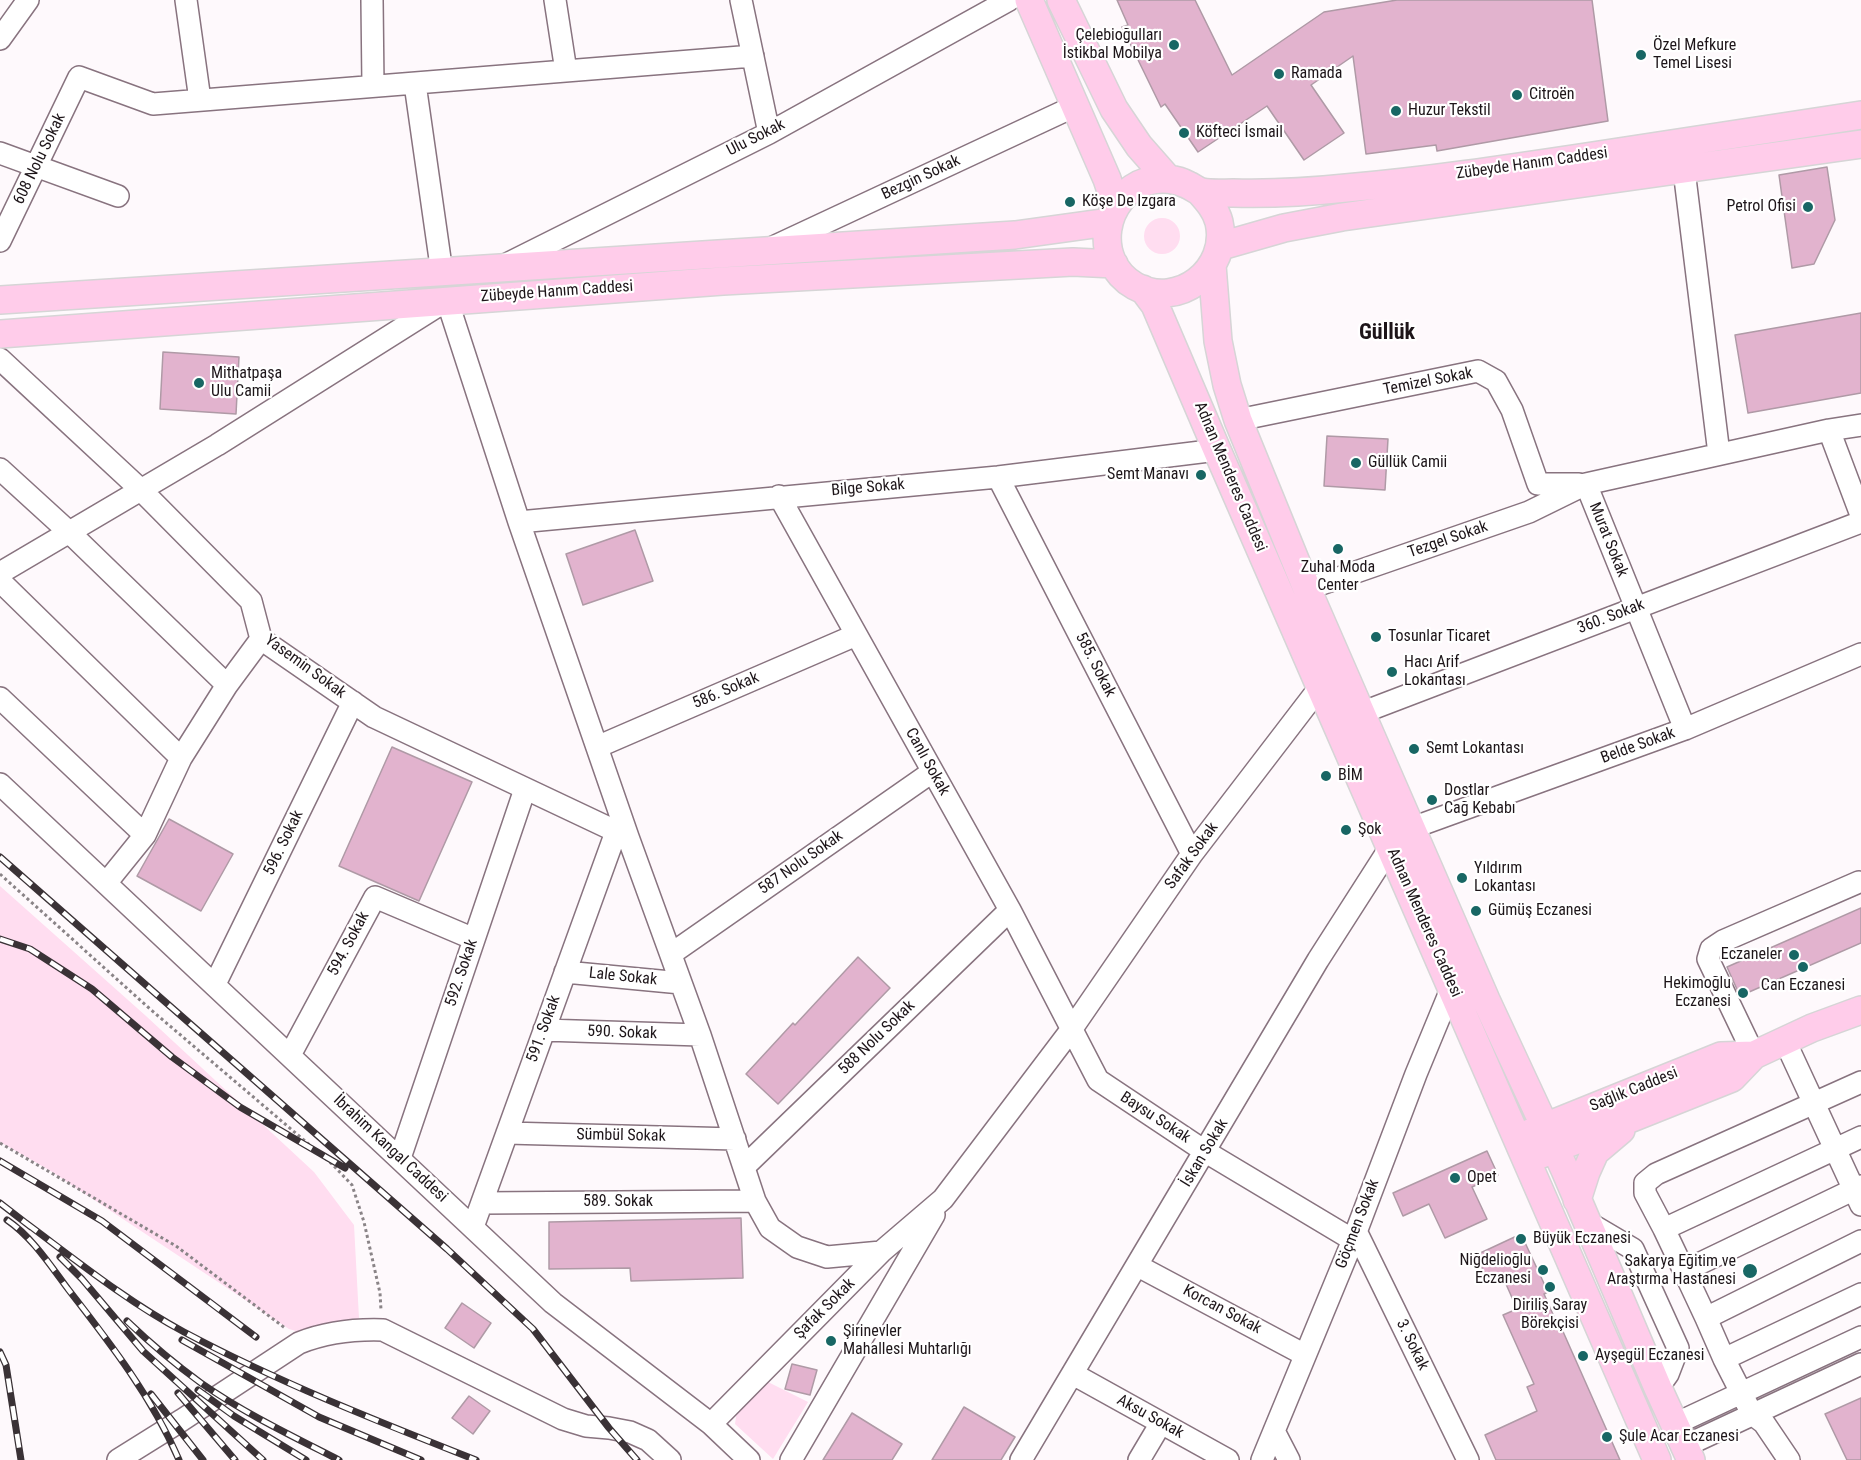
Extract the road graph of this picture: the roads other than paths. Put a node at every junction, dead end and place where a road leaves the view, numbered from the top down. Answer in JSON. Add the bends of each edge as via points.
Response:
{"nodes":[{"id":1,"x":28,"y":0,"type":"edge"},
{"id":2,"x":186,"y":0,"type":"edge"},
{"id":3,"x":372,"y":0,"type":"edge"},
{"id":4,"x":555,"y":0,"type":"edge"},
{"id":5,"x":741,"y":0,"type":"edge"},
{"id":6,"x":1009,"y":0,"type":"edge"},
{"id":7,"x":1029,"y":0,"type":"edge"},
{"id":8,"x":1061,"y":0,"type":"edge"},
{"id":9,"x":0,"y":39,"type":"edge"},
{"id":10,"x":753,"y":56,"type":"junction"},
{"id":11,"x":566,"y":70,"type":"junction"},
{"id":12,"x":415,"y":84,"type":"junction"},
{"id":13,"x":373,"y":86,"type":"junction"},
{"id":14,"x":200,"y":100,"type":"junction"},
{"id":15,"x":1075,"y":106,"type":"junction"},
{"id":16,"x":1861,"y":115,"type":"edge"},
{"id":17,"x":769,"y":133,"type":"junction"},
{"id":18,"x":1861,"y":144,"type":"edge"},
{"id":19,"x":0,"y":153,"type":"edge"},
{"id":20,"x":37,"y":166,"type":"junction"},
{"id":21,"x":1684,"y":170,"type":"junction"},
{"id":22,"x":1168,"y":179,"type":"junction"},
{"id":23,"x":1200,"y":192,"type":"junction"},
{"id":24,"x":118,"y":196,"type":"dead end"},
{"id":25,"x":1112,"y":214,"type":"junction"},
{"id":26,"x":0,"y":241,"type":"edge"},
{"id":27,"x":767,"y":250,"type":"junction"},
{"id":28,"x":1216,"y":255,"type":"junction"},
{"id":29,"x":1114,"y":264,"type":"junction"},
{"id":30,"x":500,"y":268,"type":"junction"},
{"id":31,"x":442,"y":273,"type":"junction"},
{"id":32,"x":1143,"y":289,"type":"junction"},
{"id":33,"x":0,"y":300,"type":"edge"},
{"id":34,"x":447,"y":300,"type":"junction"},
{"id":35,"x":0,"y":334,"type":"edge"},
{"id":36,"x":0,"y":359,"type":"edge"},
{"id":37,"x":1238,"y":420,"type":"junction"},
{"id":38,"x":1861,"y":425,"type":"edge"},
{"id":39,"x":1829,"y":430,"type":"junction"},
{"id":40,"x":1217,"y":450,"type":"junction"},
{"id":41,"x":1719,"y":454,"type":"junction"},
{"id":42,"x":0,"y":469,"type":"edge"},
{"id":43,"x":998,"y":477,"type":"junction"},
{"id":44,"x":1586,"y":484,"type":"junction"},
{"id":45,"x":141,"y":490,"type":"junction"},
{"id":46,"x":779,"y":496,"type":"junction"},
{"id":47,"x":1861,"y":515,"type":"edge"},
{"id":48,"x":519,"y":522,"type":"junction"},
{"id":49,"x":1861,"y":522,"type":"edge"},
{"id":50,"x":69,"y":532,"type":"junction"},
{"id":51,"x":0,"y":573,"type":"edge"},
{"id":52,"x":0,"y":581,"type":"edge"},
{"id":53,"x":1307,"y":590,"type":"junction"},
{"id":54,"x":1636,"y":608,"type":"junction"},
{"id":55,"x":856,"y":635,"type":"junction"},
{"id":56,"x":261,"y":639,"type":"junction"},
{"id":57,"x":1861,"y":654,"type":"edge"},
{"id":58,"x":226,"y":685,"type":"junction"},
{"id":59,"x":1320,"y":687,"type":"junction"},
{"id":60,"x":0,"y":698,"type":"edge"},
{"id":61,"x":353,"y":702,"type":"junction"},
{"id":62,"x":1361,"y":713,"type":"junction"},
{"id":63,"x":1685,"y":729,"type":"junction"},
{"id":64,"x":597,"y":747,"type":"junction"},
{"id":65,"x":181,"y":758,"type":"junction"},
{"id":66,"x":932,"y":772,"type":"junction"},
{"id":67,"x":0,"y":784,"type":"edge"},
{"id":68,"x":525,"y":789,"type":"junction"},
{"id":69,"x":0,"y":794,"type":"edge"},
{"id":70,"x":44,"y":823,"type":"junction"},
{"id":71,"x":1412,"y":828,"type":"junction"},
{"id":72,"x":145,"y":835,"type":"junction"},
{"id":73,"x":622,"y":835,"type":"junction"},
{"id":74,"x":1391,"y":846,"type":"junction"},
{"id":75,"x":1192,"y":854,"type":"junction"},
{"id":76,"x":107,"y":882,"type":"junction"},
{"id":77,"x":1859,"y":882,"type":"dead end"},
{"id":78,"x":1010,"y":910,"type":"junction"},
{"id":79,"x":474,"y":939,"type":"junction"},
{"id":80,"x":670,"y":954,"type":"junction"},
{"id":81,"x":565,"y":972,"type":"junction"},
{"id":82,"x":681,"y":983,"type":"junction"},
{"id":83,"x":215,"y":984,"type":"junction"},
{"id":84,"x":1452,"y":987,"type":"junction"},
{"id":85,"x":1861,"y":1010,"type":"edge"},
{"id":86,"x":544,"y":1030,"type":"junction"},
{"id":87,"x":1071,"y":1030,"type":"junction"},
{"id":88,"x":700,"y":1035,"type":"junction"},
{"id":89,"x":1785,"y":1041,"type":"junction"},
{"id":90,"x":290,"y":1054,"type":"junction"},
{"id":91,"x":1754,"y":1055,"type":"junction"},
{"id":92,"x":1519,"y":1070,"type":"junction"},
{"id":93,"x":1861,"y":1082,"type":"edge"},
{"id":94,"x":1600,"y":1103,"type":"junction"},
{"id":95,"x":1814,"y":1104,"type":"junction"},
{"id":96,"x":1639,"y":1116,"type":"junction"},
{"id":97,"x":507,"y":1133,"type":"junction"},
{"id":98,"x":1550,"y":1137,"type":"junction"},
{"id":99,"x":1861,"y":1137,"type":"edge"},
{"id":100,"x":735,"y":1139,"type":"junction"},
{"id":101,"x":1522,"y":1149,"type":"junction"},
{"id":102,"x":1835,"y":1149,"type":"junction"},
{"id":103,"x":1206,"y":1152,"type":"junction"},
{"id":104,"x":400,"y":1158,"type":"junction"},
{"id":105,"x":745,"y":1166,"type":"junction"},
{"id":106,"x":1859,"y":1193,"type":"edge"},
{"id":107,"x":943,"y":1199,"type":"junction"},
{"id":108,"x":755,"y":1201,"type":"junction"},
{"id":109,"x":482,"y":1203,"type":"junction"},
{"id":110,"x":1583,"y":1212,"type":"junction"},
{"id":111,"x":473,"y":1227,"type":"junction"},
{"id":112,"x":1664,"y":1229,"type":"junction"},
{"id":113,"x":1355,"y":1235,"type":"junction"},
{"id":114,"x":1861,"y":1241,"type":"edge"},
{"id":115,"x":881,"y":1252,"type":"junction"},
{"id":116,"x":1138,"y":1266,"type":"junction"},
{"id":117,"x":1684,"y":1271,"type":"junction"},
{"id":118,"x":1861,"y":1294,"type":"edge"},
{"id":119,"x":1706,"y":1318,"type":"junction"},
{"id":120,"x":1861,"y":1337,"type":"edge"},
{"id":121,"x":1305,"y":1355,"type":"junction"},
{"id":122,"x":1725,"y":1359,"type":"junction"},
{"id":123,"x":1861,"y":1364,"type":"edge"},
{"id":124,"x":1073,"y":1374,"type":"junction"},
{"id":125,"x":1741,"y":1394,"type":"junction"},
{"id":126,"x":1752,"y":1414,"type":"junction"},
{"id":127,"x":1161,"y":1423,"type":"junction"},
{"id":128,"x":711,"y":1424,"type":"junction"},
{"id":129,"x":1274,"y":1431,"type":"junction"},
{"id":130,"x":1684,"y":1443,"type":"edge"},
{"id":131,"x":118,"y":1460,"type":"edge"},
{"id":132,"x":670,"y":1460,"type":"edge"},
{"id":133,"x":749,"y":1460,"type":"edge"},
{"id":134,"x":791,"y":1460,"type":"edge"},
{"id":135,"x":1021,"y":1460,"type":"edge"},
{"id":136,"x":1139,"y":1460,"type":"edge"},
{"id":137,"x":1228,"y":1460,"type":"edge"},
{"id":138,"x":1262,"y":1460,"type":"edge"},
{"id":139,"x":1289,"y":1460,"type":"edge"},
{"id":140,"x":1467,"y":1460,"type":"edge"},
{"id":141,"x":1657,"y":1460,"type":"edge"},
{"id":142,"x":1790,"y":1460,"type":"edge"}],
"edges":[{"from":1,"to":9,"type":"street"},
{"from":2,"to":14,"type":"street"},
{"from":3,"to":13,"type":"street"},
{"from":4,"to":11,"type":"street"},
{"from":5,"to":10,"type":"street"},
{"from":6,"to":17,"type":"street","name":"Ulu Sokak"},
{"from":7,"to":15,"type":"main road"},
{"from":8,"to":22,"type":"main road","via":[[1114,109]]},
{"from":10,"to":11,"type":"street"},
{"from":10,"to":17,"type":"street"},
{"from":11,"to":12,"type":"street"},
{"from":12,"to":13,"type":"street"},
{"from":12,"to":31,"type":"street"},
{"from":13,"to":14,"type":"street"},
{"from":14,"to":20,"type":"street","name":"608 Nolu Sokak","via":[[153,104],[79,77]]},
{"from":15,"to":25,"type":"main road","via":[[1107,179]]},
{"from":15,"to":27,"type":"street","name":"Bezgin Sokak"},
{"from":16,"to":23,"type":"main road","name":"Zübeyde Hanım Caddesi","via":[[1348,188],[1281,193]]},
{"from":17,"to":30,"type":"street","name":"Ulu Sokak"},
{"from":18,"to":21,"type":"main road","name":"Zübeyde Hanım Caddesi"},
{"from":19,"to":20,"type":"street"},
{"from":20,"to":24,"type":"street"},
{"from":20,"to":26,"type":"street","name":"608 Nolu Sokak"},
{"from":21,"to":28,"type":"main road","name":"Zübeyde Hanım Caddesi","via":[[1342,217],[1284,228]]},
{"from":21,"to":41,"type":"street"},
{"from":22,"to":23,"type":"main road"},
{"from":22,"to":25,"type":"main road","via":[[1149,180],[1133,188]]},
{"from":23,"to":28,"type":"main road","via":[[1219,222]]},
{"from":25,"to":27,"type":"main road","name":"Zübeyde Hanım Caddesi","via":[[1015,235]]},
{"from":25,"to":29,"type":"main road","via":[[1106,235]]},
{"from":27,"to":30,"type":"main road","name":"Zübeyde Hanım Caddesi"},
{"from":28,"to":32,"type":"main road","via":[[1206,274],[1191,287],[1172,293]]},
{"from":28,"to":37,"type":"main road","name":"Adnan Menderes Caddesi","via":[[1218,341]]},
{"from":29,"to":32,"type":"main road","via":[[1133,285]]},
{"from":29,"to":34,"type":"main road","name":"Zübeyde Hanım Caddesi","via":[[1073,262],[723,280]]},
{"from":30,"to":31,"type":"main road","name":"Zübeyde Hanım Caddesi"},
{"from":31,"to":33,"type":"main road","name":"Zübeyde Hanım Caddesi"},
{"from":32,"to":40,"type":"main road","name":"Adnan Menderes Caddesi","via":[[1155,305]]},
{"from":34,"to":35,"type":"main road","name":"Zübeyde Hanım Caddesi"},
{"from":34,"to":45,"type":"street"},
{"from":34,"to":48,"type":"street"},
{"from":36,"to":45,"type":"street","name":"Yasemin Sokak"},
{"from":37,"to":44,"type":"street","name":"Temizel Sokak","via":[[1478,371],[1496,381],[1512,410],[1538,484]]},
{"from":37,"to":53,"type":"main road","name":"Adnan Menderes Caddesi"},
{"from":38,"to":39,"type":"street"},
{"from":39,"to":41,"type":"street"},
{"from":39,"to":47,"type":"street"},
{"from":40,"to":43,"type":"street","name":"Bilge Sokak"},
{"from":40,"to":59,"type":"main road","name":"Adnan Menderes Caddesi"},
{"from":41,"to":44,"type":"street"},
{"from":42,"to":50,"type":"street"},
{"from":43,"to":46,"type":"street","name":"Bilge Sokak"},
{"from":43,"to":75,"type":"street","name":"585. Sokak"},
{"from":44,"to":53,"type":"street","name":"Tezgel Sokak","via":[[1529,512]]},
{"from":44,"to":54,"type":"street","name":"Murat Sokak"},
{"from":45,"to":50,"type":"street"},
{"from":45,"to":56,"type":"street","name":"Yasemin Sokak","via":[[251,601]]},
{"from":46,"to":48,"type":"street","name":"Bilge Sokak"},
{"from":46,"to":55,"type":"street","name":"Canlı Sokak"},
{"from":48,"to":64,"type":"street"},
{"from":49,"to":54,"type":"street","name":"360. Sokak"},
{"from":50,"to":51,"type":"street"},
{"from":50,"to":58,"type":"street"},
{"from":52,"to":65,"type":"street"},
{"from":53,"to":62,"type":"main road","name":"Adnan Menderes Caddesi"},
{"from":54,"to":62,"type":"street","name":"360. Sokak"},
{"from":54,"to":63,"type":"street","name":"Murat Sokak"},
{"from":55,"to":64,"type":"street","name":"586. Sokak"},
{"from":55,"to":66,"type":"street","name":"Canlı Sokak"},
{"from":56,"to":58,"type":"street"},
{"from":56,"to":61,"type":"street","name":"Yasemin Sokak"},
{"from":57,"to":63,"type":"street","name":"Belde Sokak"},
{"from":58,"to":65,"type":"street"},
{"from":59,"to":74,"type":"main road","name":"Adnan Menderes Caddesi"},
{"from":59,"to":75,"type":"street","name":"Safak Sokak"},
{"from":60,"to":72,"type":"street"},
{"from":61,"to":68,"type":"street","name":"Yasemin Sokak","via":[[374,717]]},
{"from":61,"to":83,"type":"street","name":"596. Sokak"},
{"from":62,"to":71,"type":"main road","name":"Adnan Menderes Caddesi"},
{"from":63,"to":71,"type":"street","name":"Belde Sokak"},
{"from":64,"to":73,"type":"street"},
{"from":65,"to":72,"type":"street"},
{"from":66,"to":78,"type":"street","name":"Canlı Sokak"},
{"from":66,"to":80,"type":"street","name":"587 Nolu Sokak"},
{"from":67,"to":70,"type":"street","name":"İbrahim Kangal Caddesi"},
{"from":68,"to":73,"type":"street","name":"Yasemin Sokak"},
{"from":68,"to":79,"type":"street","name":"592. Sokak"},
{"from":69,"to":70,"type":"street","name":"İbrahim Kangal Caddesi"},
{"from":70,"to":76,"type":"street","name":"İbrahim Kangal Caddesi"},
{"from":71,"to":92,"type":"main road","name":"Adnan Menderes Caddesi"},
{"from":72,"to":76,"type":"street"},
{"from":73,"to":80,"type":"street"},
{"from":73,"to":81,"type":"street","name":"591. Sokak"},
{"from":74,"to":84,"type":"main road","name":"Adnan Menderes Caddesi"},
{"from":74,"to":103,"type":"street","name":"İskan Sokak","via":[[1318,960]]},
{"from":75,"to":87,"type":"street","name":"Safak Sokak"},
{"from":76,"to":83,"type":"street","name":"İbrahim Kangal Caddesi"},
{"from":77,"to":91,"type":"street","via":[[1711,949],[1708,959]]},
{"from":78,"to":87,"type":"street","name":"Canlı Sokak"},
{"from":78,"to":105,"type":"street","name":"588 Nolu Sokak"},
{"from":79,"to":90,"type":"street","name":"594. Sokak","via":[[375,897]]},
{"from":79,"to":104,"type":"street","name":"592. Sokak"},
{"from":80,"to":82,"type":"street"},
{"from":81,"to":82,"type":"street","name":"Lale Sokak"},
{"from":81,"to":86,"type":"street","name":"591. Sokak"},
{"from":82,"to":88,"type":"street"},
{"from":83,"to":90,"type":"street","name":"İbrahim Kangal Caddesi"},
{"from":84,"to":101,"type":"main road","name":"Adnan Menderes Caddesi"},
{"from":84,"to":113,"type":"street","name":"Göçmen Sokak"},
{"from":85,"to":89,"type":"main road","name":"Sağlık Caddesi"},
{"from":86,"to":88,"type":"street","name":"590. Sokak"},
{"from":86,"to":97,"type":"street","name":"591. Sokak"},
{"from":87,"to":103,"type":"street","name":"Baysu Sokak","via":[[1098,1080]]},
{"from":87,"to":107,"type":"street","name":"Şafak Sokak"},
{"from":88,"to":100,"type":"street"},
{"from":89,"to":91,"type":"main road","name":"Sağlık Caddesi"},
{"from":89,"to":95,"type":"street"},
{"from":90,"to":104,"type":"street","name":"İbrahim Kangal Caddesi"},
{"from":91,"to":94,"type":"main road","name":"Sağlık Caddesi","via":[[1721,1056]]},
{"from":91,"to":96,"type":"main road","name":"Sağlık Caddesi","via":[[1732,1078]]},
{"from":92,"to":94,"type":"main road","via":[[1554,1108],[1573,1110]]},
{"from":92,"to":98,"type":"main road","name":"Adnan Menderes Caddesi"},
{"from":93,"to":95,"type":"street"},
{"from":94,"to":98,"type":"main road","name":"Sağlık Caddesi"},
{"from":95,"to":102,"type":"street"},
{"from":95,"to":112,"type":"street","via":[[1656,1174],[1645,1183],[1645,1193]]},
{"from":96,"to":98,"type":"main road","name":"Sağlık Caddesi"},
{"from":96,"to":110,"type":"main road","via":[[1595,1152],[1586,1172]]},
{"from":97,"to":100,"type":"street","name":"Sümbül Sokak"},
{"from":97,"to":109,"type":"street","name":"591. Sokak"},
{"from":98,"to":101,"type":"main road","name":"Sağlık Caddesi"},
{"from":98,"to":110,"type":"main road","name":"Adnan Menderes Caddesi"},
{"from":99,"to":102,"type":"street"},
{"from":100,"to":105,"type":"street"},
{"from":101,"to":141,"type":"main road","name":"Adnan Menderes Caddesi"},
{"from":102,"to":106,"type":"street"},
{"from":102,"to":112,"type":"street"},
{"from":103,"to":113,"type":"street","name":"Baysu Sokak"},
{"from":103,"to":116,"type":"street","name":"İskan Sokak"},
{"from":104,"to":111,"type":"street","name":"İbrahim Kangal Caddesi"},
{"from":105,"to":108,"type":"street"},
{"from":106,"to":117,"type":"street"},
{"from":107,"to":115,"type":"street","name":"Şafak Sokak"},
{"from":107,"to":134,"type":"street","name":"Şafak Sokak"},
{"from":108,"to":109,"type":"street","name":"589. Sokak"},
{"from":108,"to":115,"type":"street","via":[[770,1228],[797,1247],[827,1257]]},
{"from":109,"to":111,"type":"street","name":"591. Sokak"},
{"from":110,"to":130,"type":"main road","name":"Adnan Menderes Caddesi"},
{"from":111,"to":128,"type":"street","name":"İbrahim Kangal Caddesi","via":[[553,1303]]},
{"from":112,"to":117,"type":"street"},
{"from":113,"to":121,"type":"street","name":"Göçmen Sokak"},
{"from":113,"to":140,"type":"street","name":"3. Sokak"},
{"from":114,"to":119,"type":"street"},
{"from":115,"to":128,"type":"street","name":"Şafak Sokak"},
{"from":116,"to":121,"type":"street","name":"Korcan Sokak"},
{"from":116,"to":124,"type":"street","name":"İskan Sokak"},
{"from":117,"to":119,"type":"street"},
{"from":118,"to":122,"type":"street"},
{"from":119,"to":122,"type":"street"},
{"from":120,"to":125,"type":"street"},
{"from":121,"to":129,"type":"street","name":"Göçmen Sokak"},
{"from":122,"to":125,"type":"street"},
{"from":123,"to":126,"type":"street"},
{"from":124,"to":127,"type":"street","name":"Aksu Sokak"},
{"from":124,"to":135,"type":"street","name":"İskan Sokak"},
{"from":125,"to":126,"type":"street"},
{"from":125,"to":130,"type":"street"},
{"from":126,"to":130,"type":"street"},
{"from":126,"to":142,"type":"street","via":[[1764,1423]]},
{"from":127,"to":136,"type":"street"},
{"from":127,"to":137,"type":"street","name":"Aksu Sokak"},
{"from":128,"to":133,"type":"street","name":"İbrahim Kangal Caddesi"},
{"from":129,"to":138,"type":"street","name":"Göçmen Sokak"},
{"from":129,"to":139,"type":"street"},
{"from":131,"to":132,"type":"street","via":[[299,1343],[342,1330],[383,1330],[563,1419],[648,1440]]}]}
